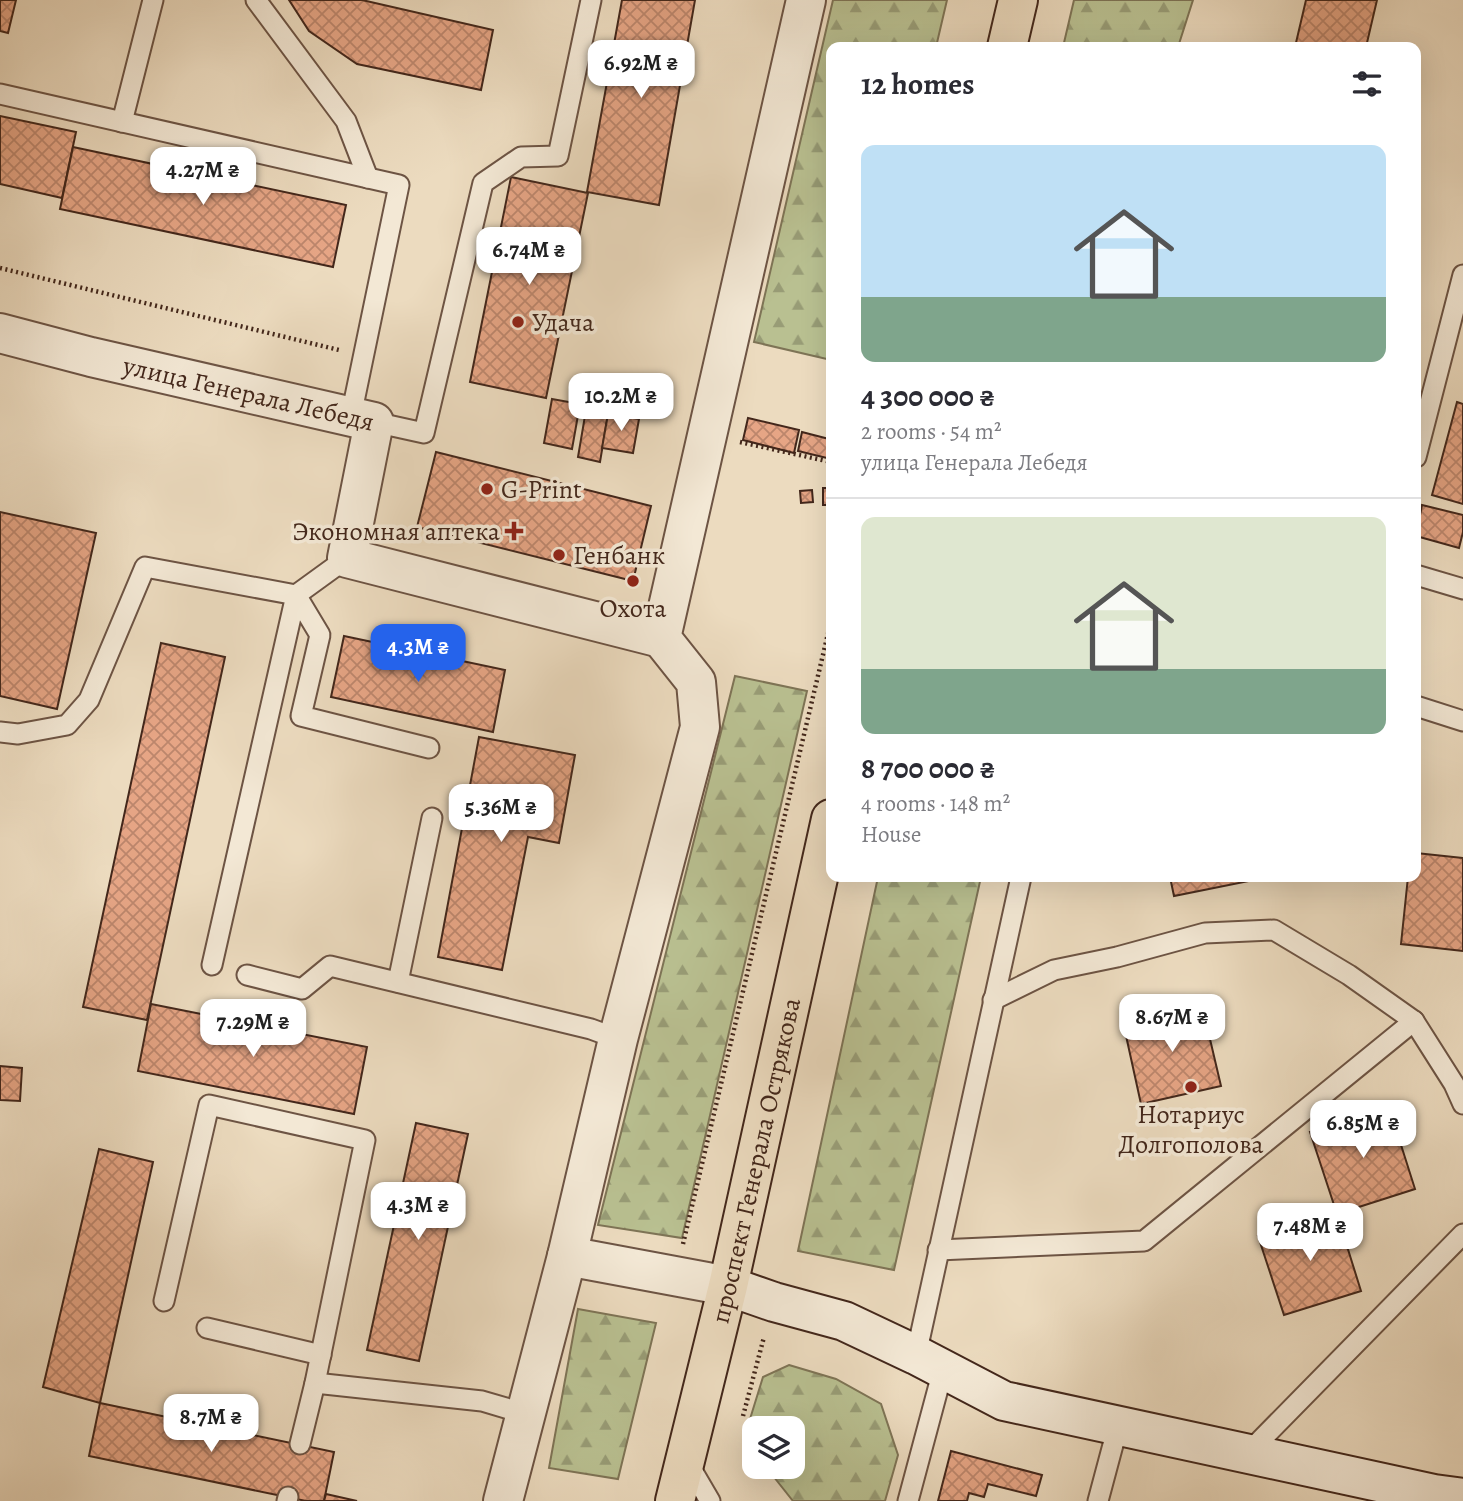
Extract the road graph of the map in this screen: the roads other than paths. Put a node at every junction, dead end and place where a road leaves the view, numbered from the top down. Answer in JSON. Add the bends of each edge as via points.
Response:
{"nodes":[{"id":1,"x":153,"y":0,"type":"edge"},
{"id":2,"x":256,"y":0,"type":"edge"},
{"id":3,"x":591,"y":0,"type":"edge"},
{"id":4,"x":806,"y":0,"type":"edge"},
{"id":5,"x":1018,"y":0,"type":"edge"},
{"id":6,"x":1008,"y":42,"type":"edge"},
{"id":7,"x":0,"y":94,"type":"edge"},
{"id":8,"x":122,"y":122,"type":"junction"},
{"id":9,"x":368,"y":178,"type":"junction"},
{"id":10,"x":1463,"y":275,"type":"edge"},
{"id":11,"x":0,"y":333,"type":"edge"},
{"id":12,"x":363,"y":419,"type":"junction"},
{"id":13,"x":1421,"y":438,"type":"edge"},
{"id":14,"x":347,"y":558,"type":"junction"},
{"id":15,"x":1421,"y":576,"type":"edge"},
{"id":16,"x":1463,"y":589,"type":"edge"},
{"id":17,"x":296,"y":595,"type":"junction"},
{"id":18,"x":661,"y":638,"type":"junction"},
{"id":19,"x":1421,"y":708,"type":"edge"},
{"id":20,"x":1463,"y":722,"type":"edge"},
{"id":21,"x":0,"y":732,"type":"edge"},
{"id":22,"x":429,"y":747,"type":"dead end"},
{"id":23,"x":432,"y":818,"type":"dead end"},
{"id":24,"x":826,"y":842,"type":"edge"},
{"id":25,"x":1020,"y":882,"type":"edge"},
{"id":26,"x":212,"y":965,"type":"dead end"},
{"id":27,"x":247,"y":975,"type":"dead end"},
{"id":28,"x":398,"y":982,"type":"junction"},
{"id":29,"x":993,"y":1000,"type":"junction"},
{"id":30,"x":1414,"y":1021,"type":"junction"},
{"id":31,"x":618,"y":1039,"type":"junction"},
{"id":32,"x":1463,"y":1104,"type":"edge"},
{"id":33,"x":1463,"y":1234,"type":"edge"},
{"id":34,"x":938,"y":1250,"type":"junction"},
{"id":35,"x":567,"y":1256,"type":"junction"},
{"id":36,"x":728,"y":1286,"type":"junction"},
{"id":37,"x":164,"y":1301,"type":"dead end"},
{"id":38,"x":207,"y":1328,"type":"dead end"},
{"id":39,"x":321,"y":1355,"type":"junction"},
{"id":40,"x":929,"y":1363,"type":"junction"},
{"id":41,"x":315,"y":1383,"type":"junction"},
{"id":42,"x":526,"y":1415,"type":"junction"},
{"id":43,"x":1118,"y":1426,"type":"junction"},
{"id":44,"x":300,"y":1444,"type":"dead end"},
{"id":45,"x":1247,"y":1454,"type":"junction"},
{"id":46,"x":685,"y":1458,"type":"junction"},
{"id":47,"x":1463,"y":1498,"type":"edge"},
{"id":48,"x":503,"y":1501,"type":"edge"},
{"id":49,"x":675,"y":1501,"type":"edge"},
{"id":50,"x":710,"y":1501,"type":"edge"},
{"id":51,"x":908,"y":1501,"type":"edge"},
{"id":52,"x":1098,"y":1501,"type":"edge"}],
"edges":[{"from":1,"to":8,"type":"lane"},
{"from":2,"to":9,"type":"lane","via":[[346,121]]},
{"from":3,"to":12,"type":"lane","via":[[558,156],[522,157],[482,183],[424,433]]},
{"from":4,"to":18,"type":"street"},
{"from":5,"to":6,"type":"main road"},
{"from":7,"to":8,"type":"lane"},
{"from":8,"to":9,"type":"lane"},
{"from":9,"to":12,"type":"lane","via":[[399,185],[364,356]]},
{"from":10,"to":13,"type":"lane"},
{"from":11,"to":12,"type":"street","name":"улица Генерала Лебедя"},
{"from":12,"to":14,"type":"street","name":"улица Генерала Лебедя"},
{"from":14,"to":17,"type":"lane"},
{"from":14,"to":18,"type":"street"},
{"from":15,"to":16,"type":"lane"},
{"from":17,"to":21,"type":"lane","via":[[145,567],[89,700],[67,725],[18,734]]},
{"from":17,"to":22,"type":"lane","via":[[320,635],[301,716]]},
{"from":17,"to":26,"type":"lane"},
{"from":18,"to":31,"type":"street","via":[[696,682],[700,727]]},
{"from":19,"to":20,"type":"lane"},
{"from":23,"to":28,"type":"lane"},
{"from":24,"to":36,"type":"main road","name":"проспект Генерала Острякова"},
{"from":25,"to":29,"type":"lane"},
{"from":27,"to":28,"type":"lane","via":[[302,989],[330,966]]},
{"from":28,"to":31,"type":"lane"},
{"from":29,"to":30,"type":"lane","via":[[1054,970],[1205,933],[1274,930]]},
{"from":29,"to":34,"type":"lane"},
{"from":30,"to":32,"type":"lane"},
{"from":30,"to":34,"type":"lane","via":[[1144,1241]]},
{"from":31,"to":35,"type":"street"},
{"from":33,"to":45,"type":"lane"},
{"from":34,"to":40,"type":"lane"},
{"from":35,"to":36,"type":"street"},
{"from":35,"to":42,"type":"street"},
{"from":36,"to":40,"type":"street","via":[[844,1321]]},
{"from":36,"to":46,"type":"main road","name":"проспект Генерала Острякова"},
{"from":37,"to":39,"type":"lane","via":[[209,1105],[365,1140]]},
{"from":38,"to":39,"type":"lane"},
{"from":39,"to":41,"type":"lane"},
{"from":40,"to":43,"type":"street","via":[[1004,1401]]},
{"from":40,"to":51,"type":"lane"},
{"from":41,"to":42,"type":"lane","via":[[482,1401]]},
{"from":41,"to":44,"type":"lane"},
{"from":42,"to":48,"type":"street"},
{"from":43,"to":45,"type":"street"},
{"from":43,"to":52,"type":"lane"},
{"from":45,"to":47,"type":"street"},
{"from":46,"to":49,"type":"main road","name":"проспект Генерала Острякова"},
{"from":46,"to":50,"type":"lane"}]}
